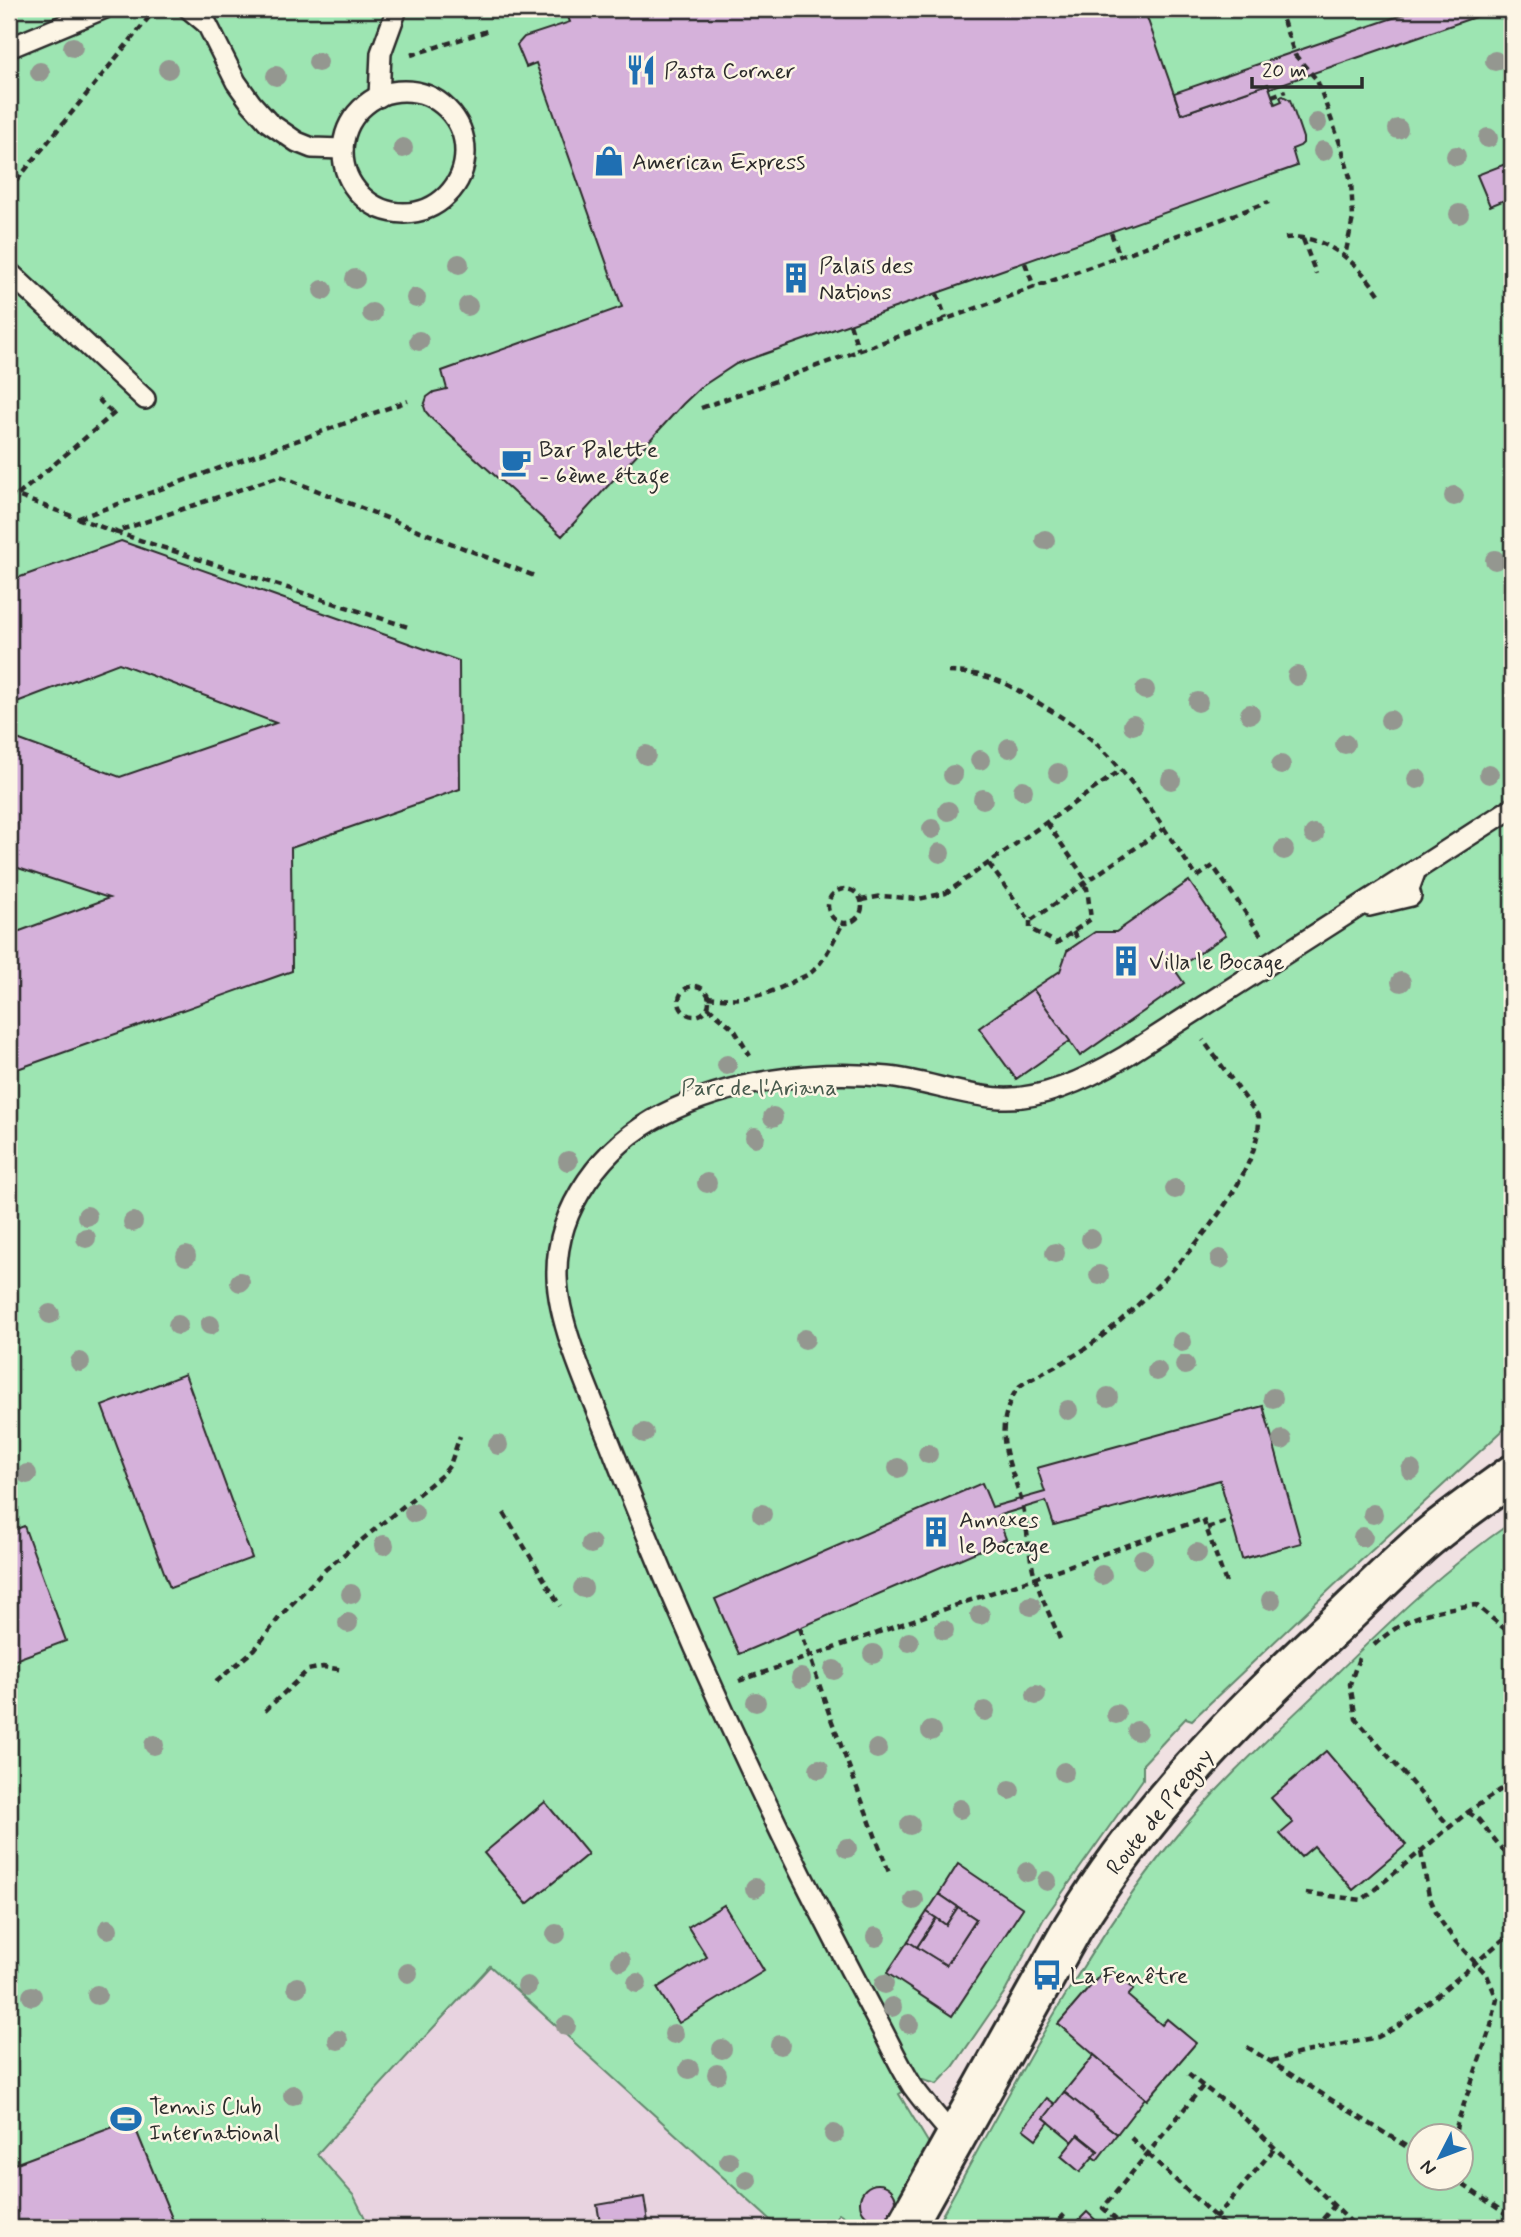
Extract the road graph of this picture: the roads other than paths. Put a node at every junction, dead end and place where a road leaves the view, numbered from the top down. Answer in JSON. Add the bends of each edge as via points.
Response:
{"nodes":[{"id":1,"x":103,"y":9,"type":"edge"},
{"id":2,"x":189,"y":9,"type":"edge"},
{"id":3,"x":397,"y":9,"type":"edge"},
{"id":4,"x":9,"y":48,"type":"edge"},
{"id":5,"x":379,"y":96,"type":"junction"},
{"id":6,"x":343,"y":149,"type":"junction"},
{"id":7,"x":9,"y":272,"type":"edge"},
{"id":8,"x":142,"y":397,"type":"road end"},
{"id":9,"x":1512,"y":808,"type":"edge"},
{"id":10,"x":1416,"y":870,"type":"junction"},
{"id":11,"x":1351,"y":911,"type":"junction"},
{"id":12,"x":1512,"y":1475,"type":"edge"},
{"id":13,"x":954,"y":2138,"type":"junction"},
{"id":14,"x":905,"y":2228,"type":"edge"}],
"edges":[{"from":1,"to":4,"type":"lane"},
{"from":2,"to":6,"type":"lane","via":[[207,24],[236,82],[268,122],[312,148]]},
{"from":3,"to":5,"type":"lane","via":[[381,53]]},
{"from":5,"to":6,"type":"lane","via":[[357,111]]},
{"from":5,"to":6,"type":"lane","via":[[413,91],[448,109],[460,125],[465,144],[457,183],[428,209],[388,211],[355,188],[345,170]]},
{"from":7,"to":8,"type":"lane"},
{"from":9,"to":10,"type":"lane"},
{"from":10,"to":11,"type":"lane"},
{"from":10,"to":11,"type":"lane","via":[[1411,896]]},
{"from":11,"to":13,"type":"lane","via":[[1098,1073],[1036,1094],[989,1097],[885,1076],[835,1074],[758,1083],[698,1098],[627,1136],[603,1159],[561,1235],[557,1277],[561,1311],[654,1554],[780,1831],[860,1989],[912,2086]]},
{"from":12,"to":13,"type":"street","name":"Route de Pregny","via":[[1423,1542],[1295,1662],[1154,1812],[1080,1916]]},
{"from":13,"to":14,"type":"street","name":"Route de Pregny"}]}
